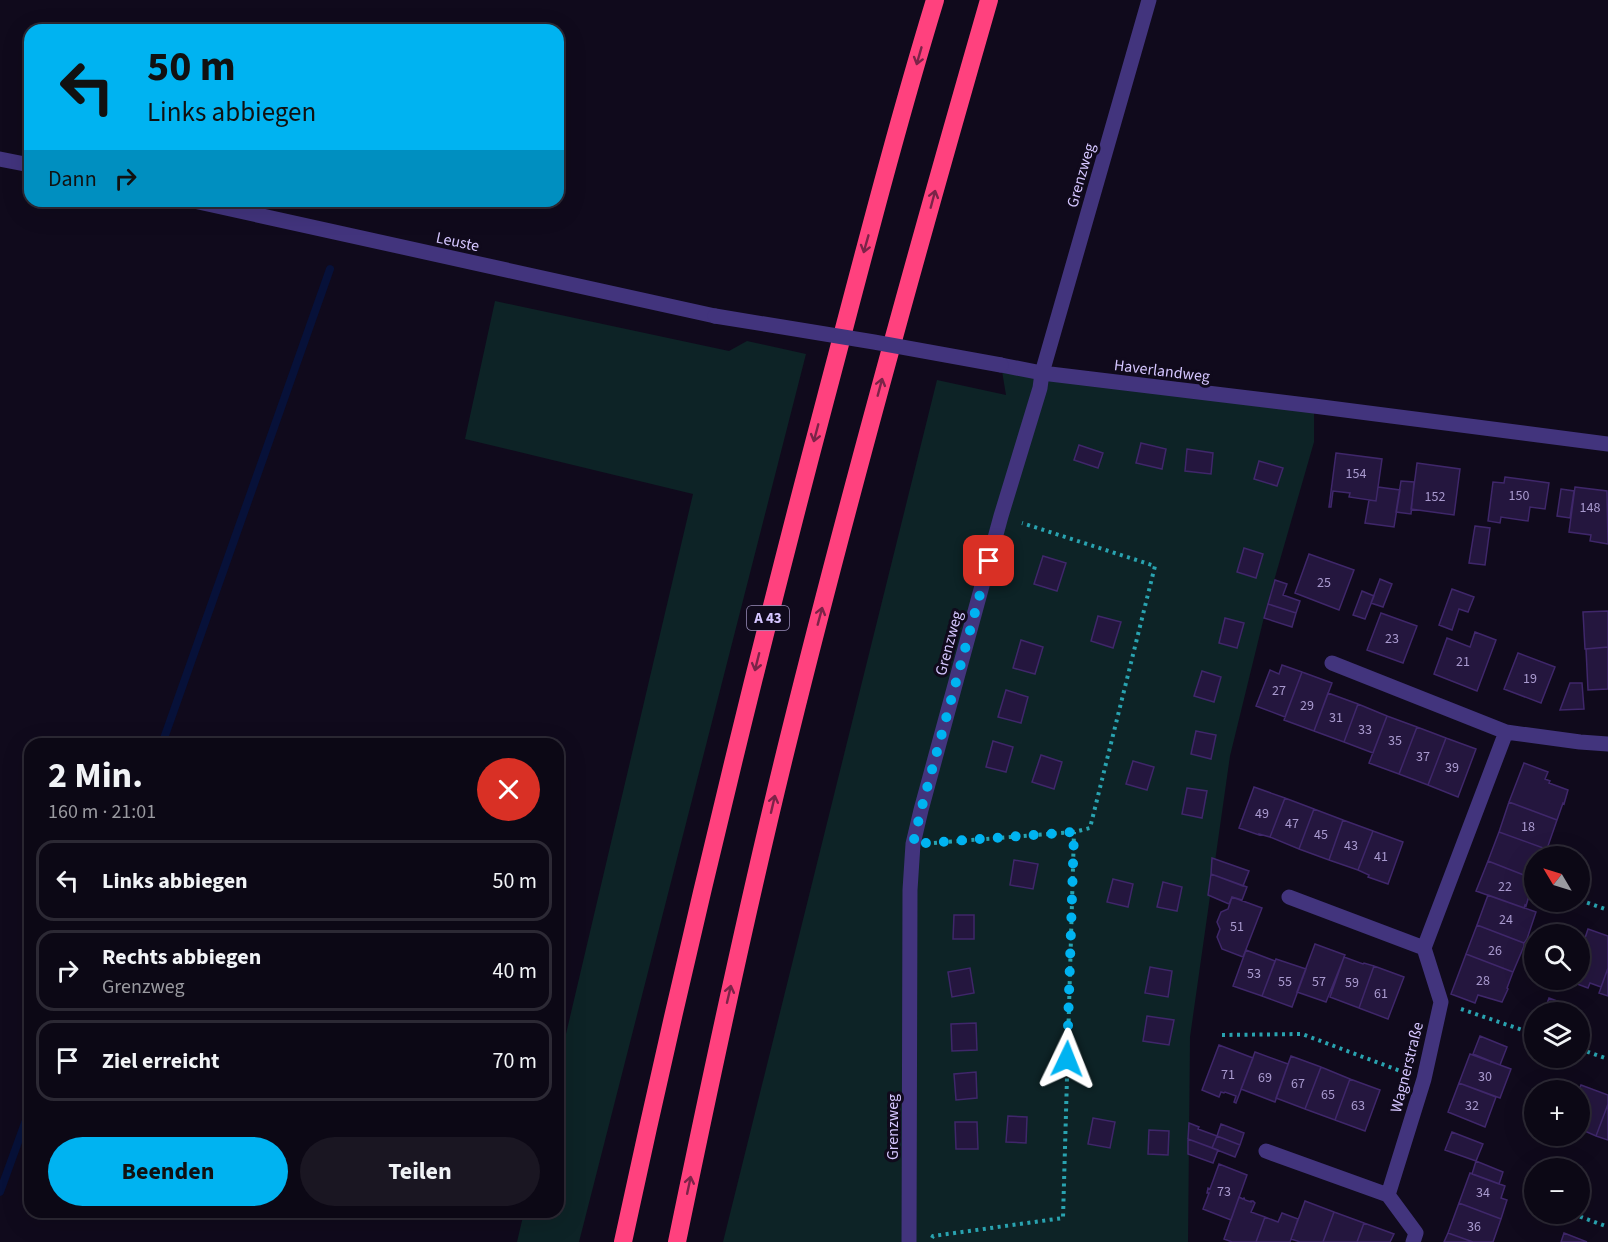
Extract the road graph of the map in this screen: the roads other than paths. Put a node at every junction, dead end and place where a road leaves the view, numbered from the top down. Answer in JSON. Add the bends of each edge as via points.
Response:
{"nodes":[{"id":1,"x":935,"y":0,"type":"edge"},
{"id":2,"x":990,"y":0,"type":"edge"},
{"id":3,"x":1149,"y":0,"type":"edge"},
{"id":4,"x":0,"y":159,"type":"edge"},
{"id":5,"x":24,"y":164,"type":"edge"},
{"id":6,"x":221,"y":207,"type":"edge"},
{"id":7,"x":715,"y":316,"type":"joint"},
{"id":8,"x":1041,"y":373,"type":"junction"},
{"id":9,"x":1608,"y":444,"type":"edge"},
{"id":10,"x":1332,"y":663,"type":"dead end"},
{"id":11,"x":1506,"y":732,"type":"junction"},
{"id":12,"x":1608,"y":744,"type":"edge"},
{"id":13,"x":1289,"y":897,"type":"dead end"},
{"id":14,"x":1424,"y":948,"type":"junction"},
{"id":15,"x":1266,"y":1151,"type":"dead end"},
{"id":16,"x":1388,"y":1196,"type":"junction"},
{"id":17,"x":623,"y":1242,"type":"edge"},
{"id":18,"x":677,"y":1242,"type":"edge"},
{"id":19,"x":909,"y":1242,"type":"edge"},
{"id":20,"x":1413,"y":1242,"type":"edge"}],
"edges":[{"from":1,"to":17,"type":"highway","number":"A 43","one_way":true,"via":[[780,570],[712,846]]},
{"from":18,"to":2,"type":"highway","one_way":true,"via":[[721,1027],[790,734],[864,445]]},
{"from":3,"to":8,"type":"street","name":"Grenzweg"},
{"from":4,"to":5,"type":"street"},
{"from":6,"to":7,"type":"street","name":"Leuste"},
{"from":7,"to":8,"type":"street","name":"Haverlandweg","bridge":true},
{"from":8,"to":9,"type":"street","name":"Haverlandweg"},
{"from":8,"to":19,"type":"street","name":"Grenzweg","via":[[913,844]]},
{"from":10,"to":11,"type":"street"},
{"from":11,"to":12,"type":"street"},
{"from":11,"to":14,"type":"street"},
{"from":13,"to":14,"type":"street"},
{"from":14,"to":16,"type":"street","name":"Wagnerstraße","via":[[1441,1002],[1424,1079]]},
{"from":15,"to":16,"type":"street"},
{"from":16,"to":20,"type":"street","via":[[1416,1233]]}]}
